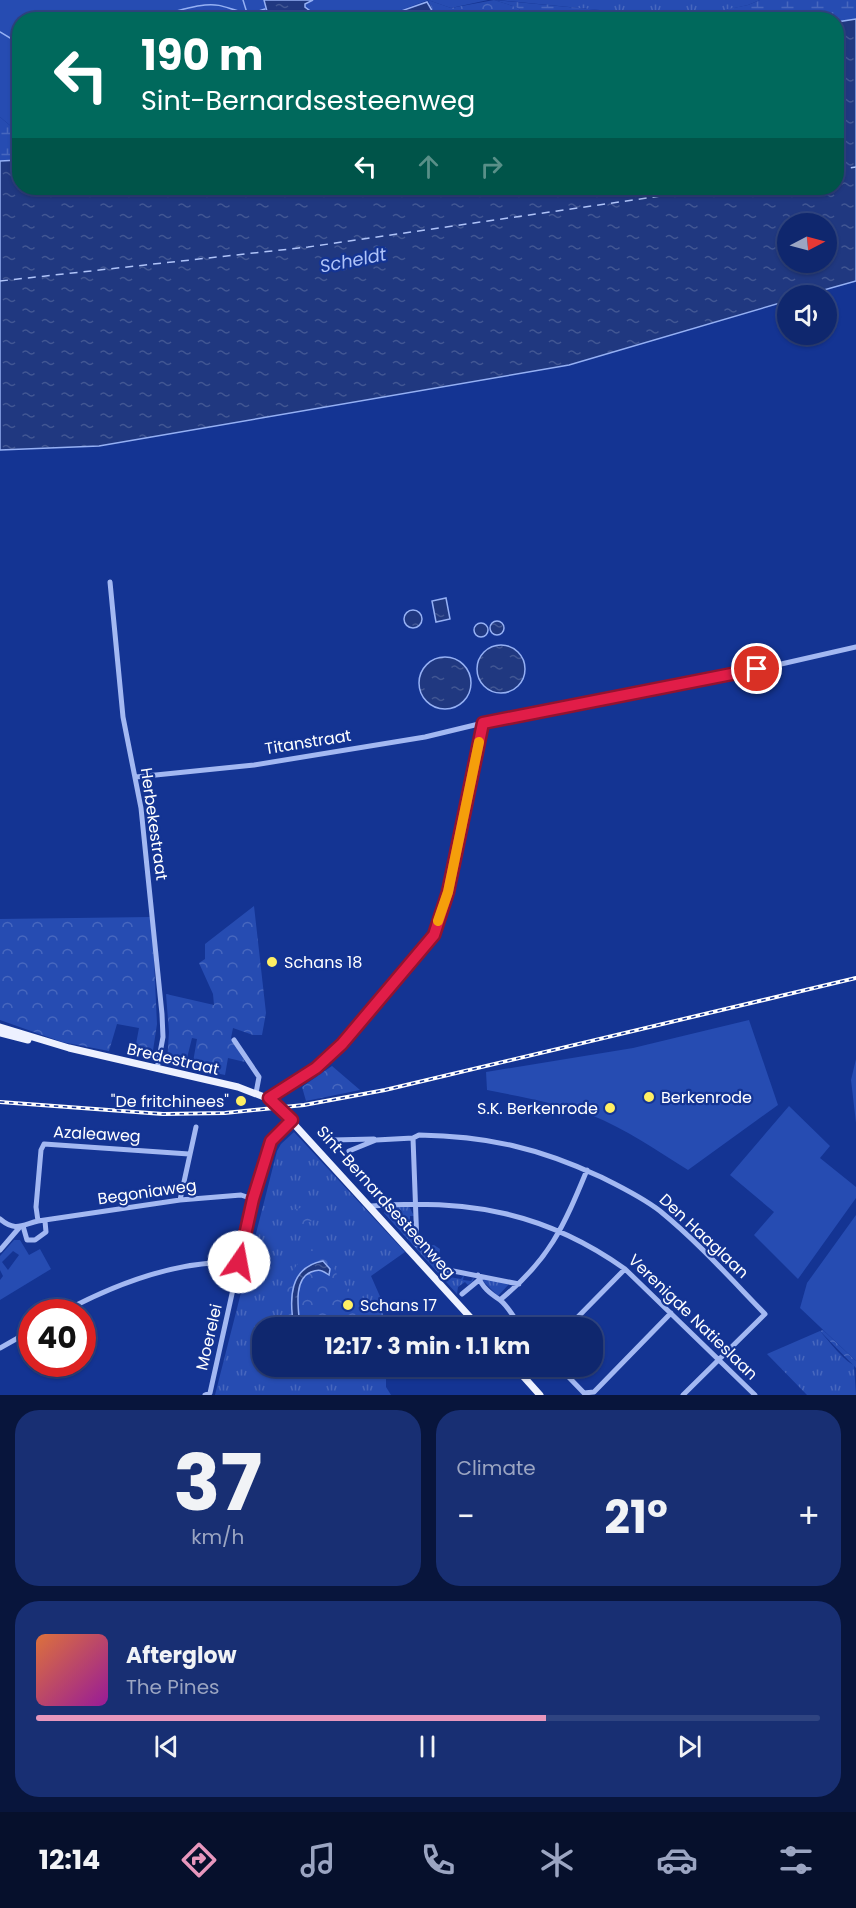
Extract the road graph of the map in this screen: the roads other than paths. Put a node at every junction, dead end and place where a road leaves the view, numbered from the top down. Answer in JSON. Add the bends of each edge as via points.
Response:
{"nodes":[{"id":1,"x":110,"y":582,"type":"dead end"},
{"id":2,"x":856,"y":647,"type":"edge"},
{"id":3,"x":483,"y":723,"type":"junction"},
{"id":4,"x":136,"y":777,"type":"junction"},
{"id":5,"x":0,"y":1027,"type":"edge"},
{"id":6,"x":0,"y":1033,"type":"edge"},
{"id":7,"x":234,"y":1040,"type":"dead end"},
{"id":8,"x":69,"y":1048,"type":"junction"},
{"id":9,"x":157,"y":1069,"type":"junction"},
{"id":10,"x":256,"y":1093,"type":"junction"},
{"id":11,"x":269,"y":1098,"type":"junction"},
{"id":12,"x":292,"y":1120,"type":"junction"},
{"id":13,"x":196,"y":1127,"type":"dead end"},
{"id":14,"x":413,"y":1138,"type":"junction"},
{"id":15,"x":333,"y":1140,"type":"dead end"},
{"id":16,"x":376,"y":1140,"type":"junction"},
{"id":17,"x":349,"y":1150,"type":"dead end"},
{"id":18,"x":189,"y":1154,"type":"junction"},
{"id":19,"x":587,"y":1170,"type":"junction"},
{"id":20,"x":253,"y":1199,"type":"junction"},
{"id":21,"x":180,"y":1200,"type":"junction"},
{"id":22,"x":414,"y":1203,"type":"junction"},
{"id":23,"x":371,"y":1206,"type":"junction"},
{"id":24,"x":0,"y":1219,"type":"edge"},
{"id":25,"x":42,"y":1221,"type":"junction"},
{"id":26,"x":5,"y":1224,"type":"junction"},
{"id":27,"x":21,"y":1227,"type":"junction"},
{"id":28,"x":561,"y":1231,"type":"junction"},
{"id":29,"x":10,"y":1237,"type":"junction"},
{"id":30,"x":417,"y":1245,"type":"dead end"},
{"id":31,"x":0,"y":1250,"type":"edge"},
{"id":32,"x":239,"y":1262,"type":"junction"},
{"id":33,"x":442,"y":1269,"type":"dead end"},
{"id":34,"x":625,"y":1269,"type":"junction"},
{"id":35,"x":479,"y":1277,"type":"junction"},
{"id":36,"x":519,"y":1284,"type":"junction"},
{"id":37,"x":462,"y":1294,"type":"dead end"},
{"id":38,"x":88,"y":1299,"type":"edge"},
{"id":39,"x":500,"y":1300,"type":"junction"},
{"id":40,"x":671,"y":1313,"type":"junction"},
{"id":41,"x":470,"y":1317,"type":"edge"},
{"id":42,"x":513,"y":1317,"type":"edge"},
{"id":43,"x":578,"y":1317,"type":"edge"},
{"id":44,"x":18,"y":1338,"type":"edge"},
{"id":45,"x":0,"y":1348,"type":"edge"},
{"id":46,"x":718,"y":1360,"type":"junction"},
{"id":47,"x":524,"y":1377,"type":"edge"},
{"id":48,"x":569,"y":1377,"type":"edge"},
{"id":49,"x":208,"y":1394,"type":"edge"},
{"id":50,"x":589,"y":1394,"type":"edge"},
{"id":51,"x":540,"y":1395,"type":"edge"},
{"id":52,"x":683,"y":1395,"type":"edge"},
{"id":53,"x":755,"y":1395,"type":"edge"}],
"edges":[{"from":1,"to":4,"type":"street","name":"Herbekestraat","via":[[123,717]]},
{"from":2,"to":3,"type":"street","name":"Titanstraat"},
{"from":3,"to":4,"type":"street","name":"Titanstraat","via":[[426,737],[254,765]]},
{"from":3,"to":11,"type":"street","via":[[448,892],[434,935],[342,1044],[316,1068]]},
{"from":4,"to":9,"type":"street","name":"Herbekestraat","via":[[163,1027]]},
{"from":5,"to":8,"type":"main road","name":"Bredestraat"},
{"from":6,"to":8,"type":"main road","name":"Bredestraat"},
{"from":7,"to":10,"type":"street","via":[[259,1077]]},
{"from":8,"to":9,"type":"main road","name":"Bredestraat"},
{"from":9,"to":10,"type":"main road","name":"Bredestraat"},
{"from":10,"to":11,"type":"main road","name":"Bredestraat"},
{"from":11,"to":12,"type":"main road","name":"Sint-Bernardsesteenweg"},
{"from":12,"to":20,"type":"street","name":"Moerelei","via":[[271,1141]]},
{"from":12,"to":23,"type":"main road","name":"Sint-Bernardsesteenweg"},
{"from":13,"to":18,"type":"street"},
{"from":14,"to":16,"type":"street","name":"Den Haaglaan"},
{"from":14,"to":19,"type":"street","name":"Den Haaglaan","via":[[464,1136],[513,1144]]},
{"from":14,"to":22,"type":"street"},
{"from":15,"to":16,"type":"street","name":"Den Haaglaan"},
{"from":16,"to":17,"type":"street","name":"Den Haaglaan"},
{"from":18,"to":21,"type":"street"},
{"from":18,"to":25,"type":"street","name":"Azaleaweg","via":[[44,1144],[37,1197]]},
{"from":19,"to":28,"type":"street"},
{"from":19,"to":46,"type":"street","name":"Den Haaglaan","via":[[659,1211],[765,1314]]},
{"from":20,"to":21,"type":"street","name":"Begoniaweg","via":[[241,1195]]},
{"from":20,"to":32,"type":"street","name":"Moerelei"},
{"from":21,"to":25,"type":"street","name":"Begoniaweg"},
{"from":22,"to":23,"type":"street","name":"Verenigde Natieslaan"},
{"from":22,"to":28,"type":"street","name":"Verenigde Natieslaan","via":[[498,1210]]},
{"from":22,"to":30,"type":"street"},
{"from":23,"to":41,"type":"main road","name":"Sint-Bernardsesteenweg"},
{"from":24,"to":26,"type":"street"},
{"from":25,"to":27,"type":"street","name":"Begoniaweg"},
{"from":25,"to":27,"type":"street","via":[[46,1232],[34,1240],[27,1240]]},
{"from":26,"to":27,"type":"street"},
{"from":26,"to":29,"type":"street"},
{"from":27,"to":29,"type":"street"},
{"from":28,"to":34,"type":"street","name":"Verenigde Natieslaan"},
{"from":28,"to":36,"type":"street"},
{"from":29,"to":31,"type":"street"},
{"from":32,"to":38,"type":"street","via":[[198,1264],[145,1276]]},
{"from":32,"to":49,"type":"street","name":"Moerelei"},
{"from":33,"to":35,"type":"street"},
{"from":34,"to":40,"type":"street","name":"Verenigde Natieslaan"},
{"from":34,"to":43,"type":"street"},
{"from":35,"to":36,"type":"street"},
{"from":35,"to":37,"type":"street"},
{"from":35,"to":39,"type":"street","via":[[493,1298]]},
{"from":36,"to":39,"type":"street"},
{"from":39,"to":42,"type":"street"},
{"from":40,"to":46,"type":"street","name":"Verenigde Natieslaan"},
{"from":40,"to":50,"type":"street","via":[[640,1348]]},
{"from":44,"to":45,"type":"street"},
{"from":46,"to":52,"type":"street"},
{"from":46,"to":53,"type":"street","name":"Verenigde Natieslaan"},
{"from":47,"to":51,"type":"main road"},
{"from":48,"to":50,"type":"street"}]}
